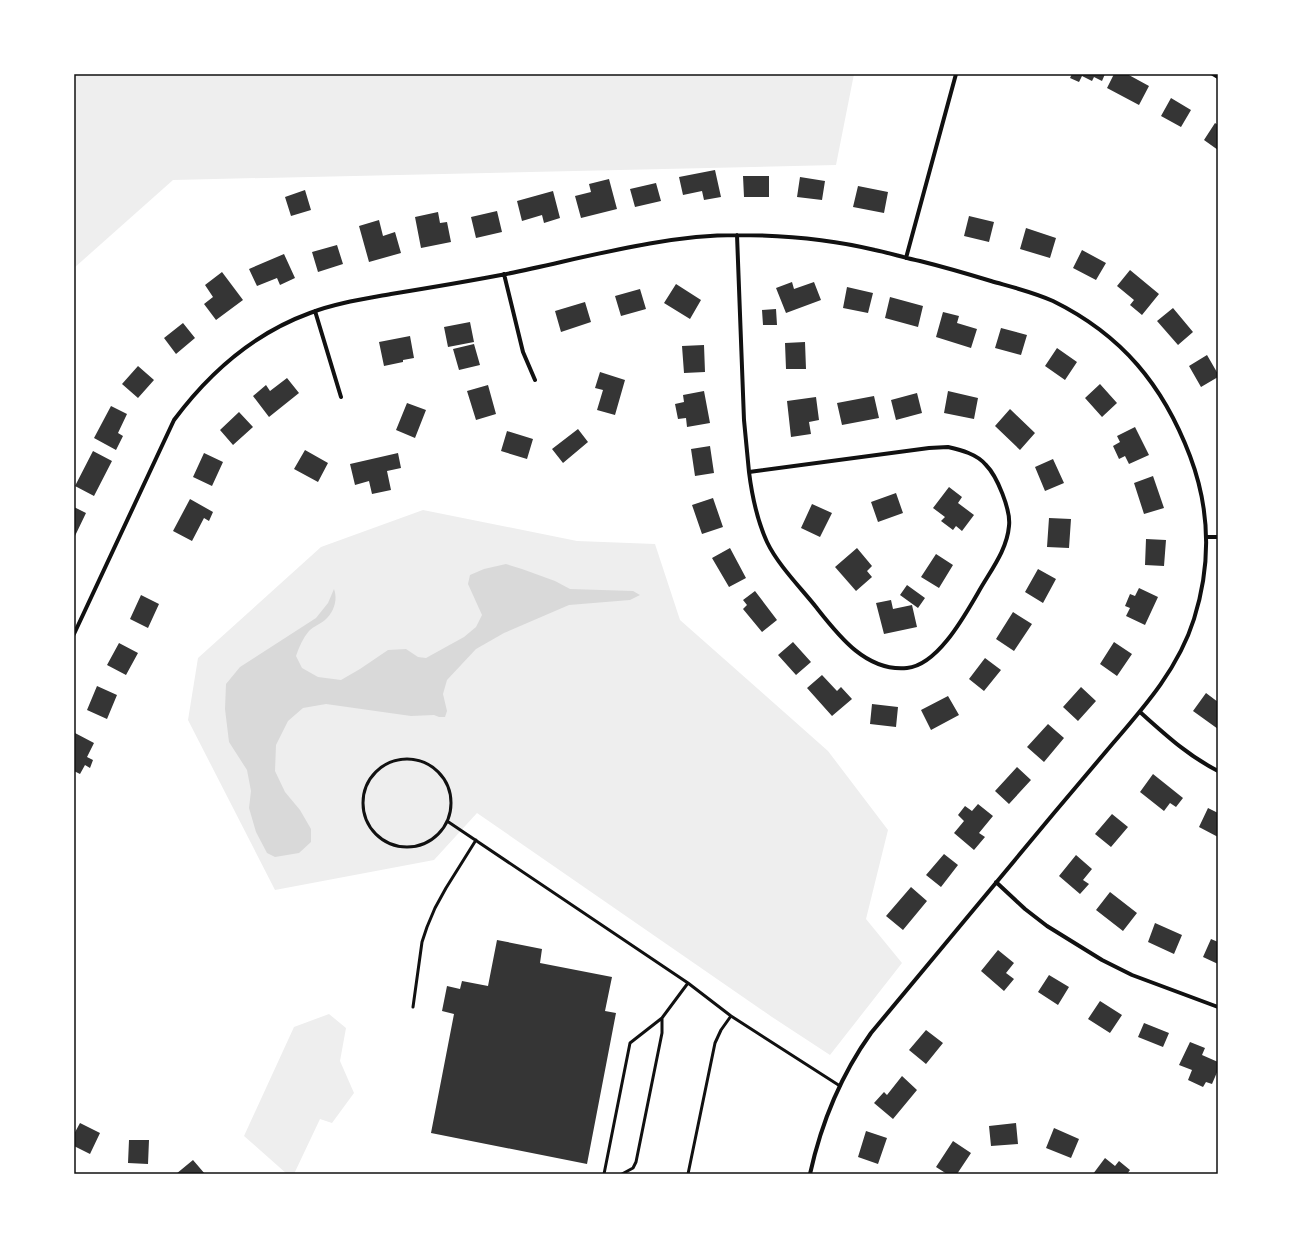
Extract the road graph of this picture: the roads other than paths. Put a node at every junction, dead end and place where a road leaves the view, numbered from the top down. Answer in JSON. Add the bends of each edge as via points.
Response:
{"nodes":[{"id":1,"x":956,"y":74,"type":"edge"},
{"id":2,"x":1213,"y":74,"type":"edge"},
{"id":3,"x":1218,"y":77,"type":"edge"},
{"id":4,"x":738,"y":235,"type":"junction"},
{"id":5,"x":906,"y":258,"type":"junction"},
{"id":6,"x":504,"y":274,"type":"junction"},
{"id":7,"x":315,"y":311,"type":"junction"},
{"id":8,"x":535,"y":380,"type":"dead end"},
{"id":9,"x":340,"y":397,"type":"dead end"},
{"id":10,"x":749,"y":472,"type":"junction"},
{"id":11,"x":1207,"y":537,"type":"junction"},
{"id":12,"x":1218,"y":537,"type":"edge"},
{"id":13,"x":74,"y":634,"type":"edge"},
{"id":14,"x":1140,"y":712,"type":"junction"},
{"id":15,"x":1218,"y":771,"type":"edge"},
{"id":16,"x":447,"y":821,"type":"junction"},
{"id":17,"x":476,"y":840,"type":"junction"},
{"id":18,"x":996,"y":882,"type":"junction"},
{"id":19,"x":688,"y":983,"type":"junction"},
{"id":20,"x":413,"y":1007,"type":"dead end"},
{"id":21,"x":1218,"y":1007,"type":"edge"},
{"id":22,"x":731,"y":1016,"type":"junction"},
{"id":23,"x":662,"y":1018,"type":"junction"},
{"id":24,"x":840,"y":1086,"type":"junction"},
{"id":25,"x":604,"y":1174,"type":"edge"},
{"id":26,"x":622,"y":1174,"type":"edge"},
{"id":27,"x":688,"y":1174,"type":"edge"},
{"id":28,"x":810,"y":1174,"type":"edge"}],
"edges":[{"from":1,"to":5,"type":"street"},
{"from":2,"to":3,"type":"street"},
{"from":4,"to":5,"type":"street","via":[[835,242]]},
{"from":4,"to":6,"type":"street","via":[[632,247]]},
{"from":4,"to":10,"type":"street","via":[[744,420]]},
{"from":5,"to":11,"type":"street","via":[[1023,290],[1050,300],[1104,332],[1154,384],[1174,417],[1196,473]]},
{"from":6,"to":7,"type":"street","via":[[349,302]]},
{"from":6,"to":8,"type":"street","via":[[523,352]]},
{"from":7,"to":9,"type":"street"},
{"from":7,"to":13,"type":"street","via":[[290,321],[234,356],[186,403],[174,420]]},
{"from":10,"to":10,"type":"street","via":[[948,447],[979,459],[986,465],[1003,496],[1010,524],[1008,536],[1003,551],[956,629],[941,647],[917,665],[904,668],[888,666],[866,658],[842,639],[781,563],[767,542],[760,523]]},
{"from":11,"to":12,"type":"street"},
{"from":11,"to":14,"type":"street","via":[[1204,573],[1192,625],[1172,668]]},
{"from":14,"to":15,"type":"street","via":[[1178,746],[1198,761]]},
{"from":14,"to":18,"type":"street"},
{"from":16,"to":16,"type":"lane","via":[[452,803],[447,784],[442,775],[426,763],[407,759],[388,763],[379,768],[367,784],[364,793],[364,813],[373,831],[388,843],[407,847],[426,843],[442,831]]},
{"from":16,"to":17,"type":"lane"},
{"from":17,"to":19,"type":"lane"},
{"from":17,"to":20,"type":"lane","via":[[446,888],[427,927],[422,942]]},
{"from":18,"to":21,"type":"street","via":[[1047,926],[1102,960]]},
{"from":18,"to":24,"type":"street","via":[[871,1033]]},
{"from":19,"to":22,"type":"lane"},
{"from":19,"to":23,"type":"lane"},
{"from":22,"to":24,"type":"lane"},
{"from":22,"to":27,"type":"lane","via":[[715,1042]]},
{"from":23,"to":25,"type":"lane","via":[[630,1043]]},
{"from":23,"to":26,"type":"lane","via":[[662,1033],[636,1162]]},
{"from":24,"to":28,"type":"street","via":[[822,1131]]}]}
